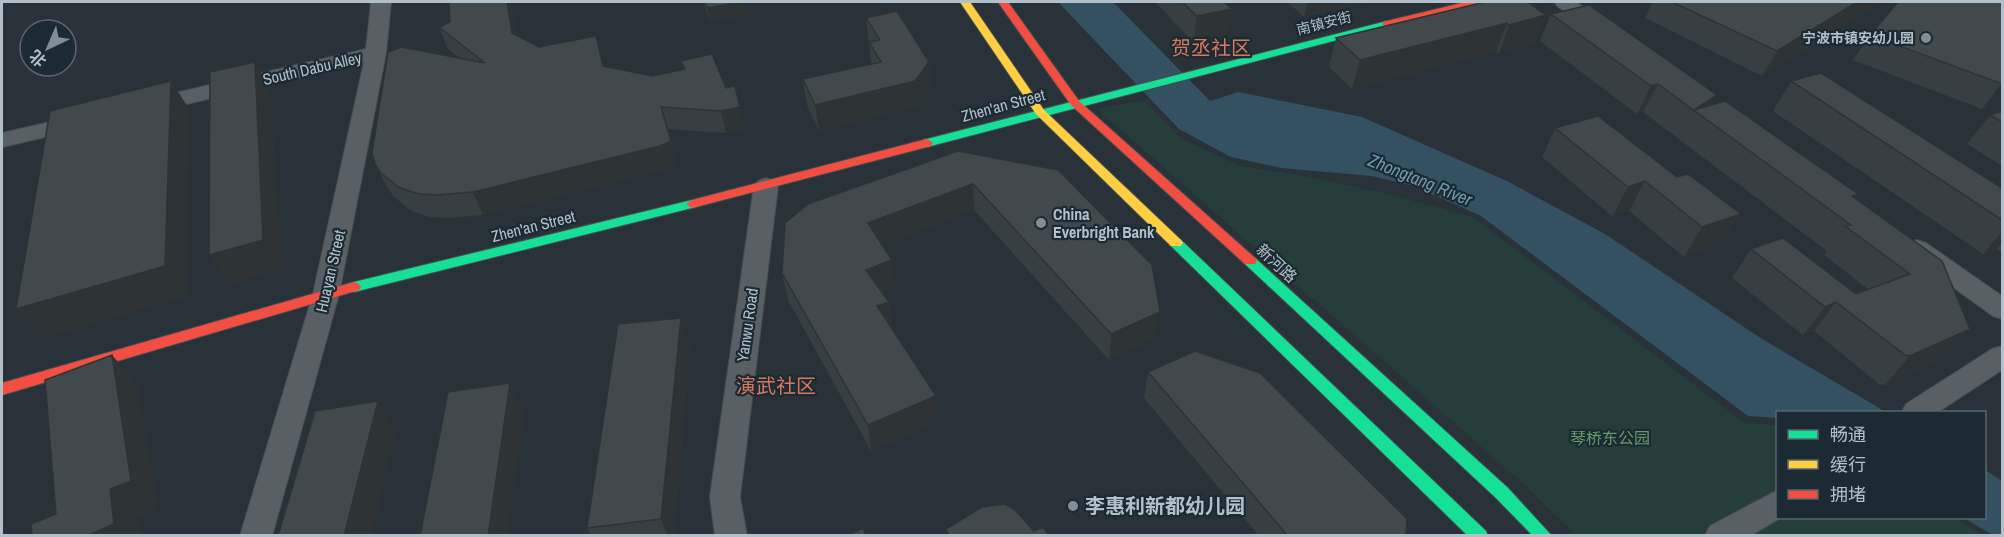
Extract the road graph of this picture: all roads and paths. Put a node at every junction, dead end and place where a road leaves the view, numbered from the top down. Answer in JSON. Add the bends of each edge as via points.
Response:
{"nodes":[{"id":1,"x":381,"y":2,"type":"edge"},
{"id":2,"x":965,"y":2,"type":"edge"},
{"id":3,"x":1003,"y":2,"type":"edge"},
{"id":4,"x":1476,"y":2,"type":"edge"},
{"id":5,"x":1564,"y":2,"type":"edge"},
{"id":6,"x":1623,"y":42,"type":"edge"},
{"id":7,"x":376,"y":53,"type":"junction"},
{"id":8,"x":1075,"y":103,"type":"junction"},
{"id":9,"x":126,"y":111,"type":"edge"},
{"id":10,"x":1040,"y":112,"type":"junction"},
{"id":11,"x":104,"y":117,"type":"edge"},
{"id":12,"x":2,"y":140,"type":"edge"},
{"id":13,"x":766,"y":186,"type":"junction"},
{"id":14,"x":1895,"y":234,"type":"edge"},
{"id":15,"x":326,"y":294,"type":"junction"},
{"id":16,"x":2002,"y":309,"type":"edge"},
{"id":17,"x":2002,"y":356,"type":"edge"},
{"id":18,"x":2,"y":389,"type":"edge"},
{"id":19,"x":1918,"y":411,"type":"edge"},
{"id":20,"x":1776,"y":504,"type":"edge"},
{"id":21,"x":256,"y":536,"type":"edge"},
{"id":22,"x":730,"y":536,"type":"edge"},
{"id":23,"x":1480,"y":536,"type":"edge"},
{"id":24,"x":1544,"y":536,"type":"edge"},
{"id":25,"x":1721,"y":536,"type":"edge"}],
"edges":[{"from":1,"to":7,"type":"street","name":"Huayan Street"},
{"from":2,"to":10,"type":"main road"},
{"from":3,"to":8,"type":"main road","name":"新河路"},
{"from":4,"to":8,"type":"main road","name":"南镇安街"},
{"from":5,"to":6,"type":"street"},
{"from":7,"to":9,"type":"street","name":"South Dabu Alley"},
{"from":7,"to":15,"type":"street","name":"Huayan Street"},
{"from":8,"to":10,"type":"main road","name":"Zhen'an Street"},
{"from":8,"to":24,"type":"main road","name":"新河路","via":[[1502,493]]},
{"from":10,"to":13,"type":"main road","name":"Zhen'an Street"},
{"from":10,"to":23,"type":"main road"},
{"from":11,"to":12,"type":"street"},
{"from":13,"to":15,"type":"main road","name":"Zhen'an Street"},
{"from":13,"to":22,"type":"street","name":"Yanwu Road","via":[[725,497]]},
{"from":14,"to":16,"type":"street"},
{"from":15,"to":18,"type":"main road","name":"Zhen'an Street"},
{"from":15,"to":21,"type":"street","name":"Huayan Street"},
{"from":17,"to":19,"type":"street"},
{"from":20,"to":25,"type":"street"}]}
